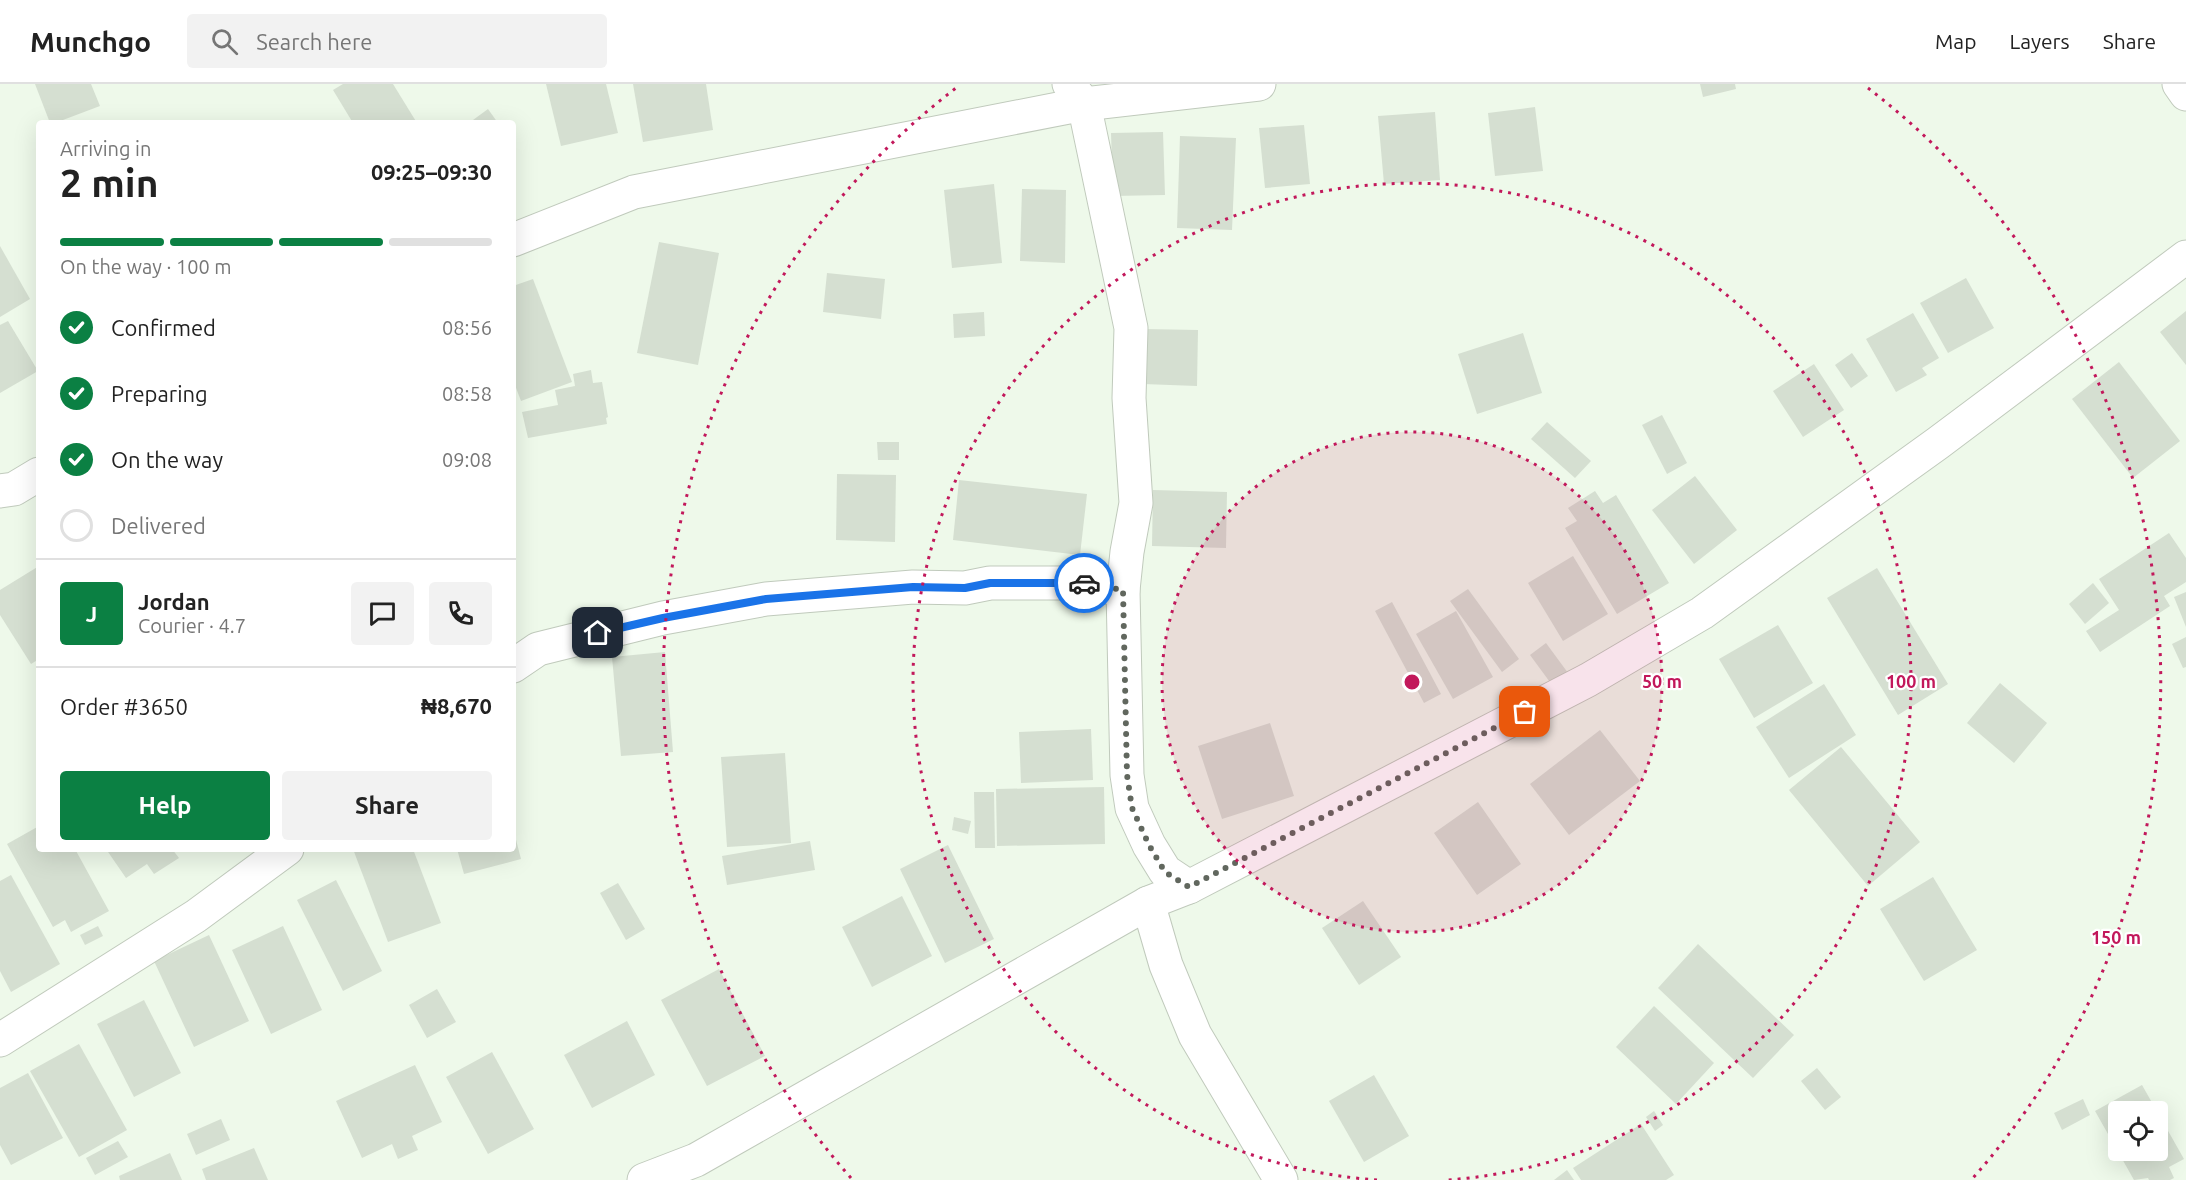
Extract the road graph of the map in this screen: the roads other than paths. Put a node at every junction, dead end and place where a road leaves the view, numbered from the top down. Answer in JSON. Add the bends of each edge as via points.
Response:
{"nodes":[{"id":1,"x":1259,"y":84,"type":"edge"},
{"id":2,"x":2179,"y":84,"type":"edge"},
{"id":3,"x":1077,"y":94,"type":"edge"},
{"id":4,"x":2186,"y":94,"type":"edge"},
{"id":5,"x":516,"y":239,"type":"edge"},
{"id":6,"x":2186,"y":257,"type":"edge"},
{"id":7,"x":36,"y":476,"type":"edge"},
{"id":8,"x":0,"y":491,"type":"edge"},
{"id":9,"x":1123,"y":590,"type":"junction"},
{"id":10,"x":516,"y":664,"type":"edge"},
{"id":11,"x":283,"y":852,"type":"edge"},
{"id":12,"x":1189,"y":887,"type":"junction"},
{"id":13,"x":1148,"y":903,"type":"junction"},
{"id":14,"x":0,"y":1040,"type":"edge"},
{"id":15,"x":693,"y":1170,"type":"edge"},
{"id":16,"x":644,"y":1180,"type":"edge"},
{"id":17,"x":1281,"y":1180,"type":"edge"}],
"edges":[{"from":1,"to":3,"type":"street"},
{"from":2,"to":4,"type":"street"},
{"from":3,"to":5,"type":"street","via":[[634,192]]},
{"from":3,"to":9,"type":"street","via":[[1131,328],[1130,398],[1136,502]]},
{"from":6,"to":12,"type":"street","via":[[1702,613],[1588,680]]},
{"from":7,"to":8,"type":"street","via":[[15,489]]},
{"from":9,"to":10,"type":"street","via":[[1087,583],[990,583],[965,588],[913,587],[766,599],[663,618],[538,649]]},
{"from":9,"to":12,"type":"street","via":[[1127,775],[1132,808],[1165,872]]},
{"from":11,"to":14,"type":"street","via":[[196,916]]},
{"from":12,"to":13,"type":"street"},
{"from":13,"to":15,"type":"street"},
{"from":13,"to":17,"type":"street","via":[[1166,965],[1195,1035]]},
{"from":15,"to":16,"type":"street"}]}
